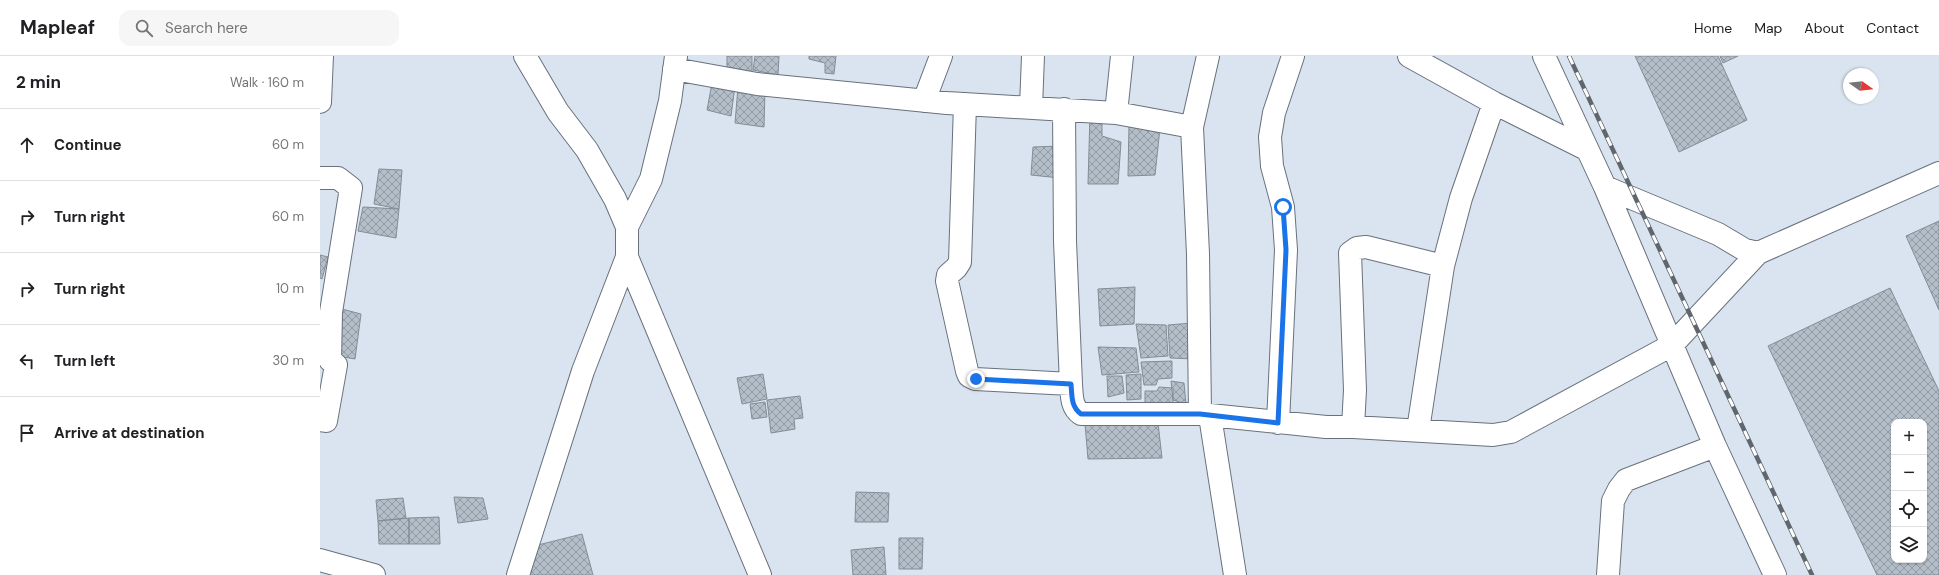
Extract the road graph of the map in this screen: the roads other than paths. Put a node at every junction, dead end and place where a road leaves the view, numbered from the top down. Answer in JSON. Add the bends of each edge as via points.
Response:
{"nodes":[{"id":1,"x":322,"y":56,"type":"edge"},
{"id":2,"x":525,"y":56,"type":"edge"},
{"id":3,"x":941,"y":56,"type":"edge"},
{"id":4,"x":1033,"y":56,"type":"edge"},
{"id":5,"x":1122,"y":56,"type":"edge"},
{"id":6,"x":1208,"y":56,"type":"edge"},
{"id":7,"x":1293,"y":56,"type":"edge"},
{"id":8,"x":1409,"y":56,"type":"edge"},
{"id":9,"x":1544,"y":56,"type":"edge"},
{"id":10,"x":675,"y":63,"type":"edge"},
{"id":11,"x":924,"y":101,"type":"junction"},
{"id":12,"x":320,"y":102,"type":"edge"},
{"id":13,"x":1494,"y":103,"type":"junction"},
{"id":14,"x":965,"y":104,"type":"junction"},
{"id":15,"x":1031,"y":107,"type":"junction"},
{"id":16,"x":1064,"y":109,"type":"junction"},
{"id":17,"x":1116,"y":113,"type":"junction"},
{"id":18,"x":1192,"y":127,"type":"junction"},
{"id":19,"x":1586,"y":149,"type":"junction"},
{"id":20,"x":1939,"y":173,"type":"edge"},
{"id":21,"x":320,"y":178,"type":"edge"},
{"id":22,"x":1605,"y":188,"type":"junction"},
{"id":23,"x":627,"y":227,"type":"junction"},
{"id":24,"x":1758,"y":253,"type":"junction"},
{"id":25,"x":627,"y":257,"type":"junction"},
{"id":26,"x":1443,"y":266,"type":"junction"},
{"id":27,"x":1672,"y":345,"type":"junction"},
{"id":28,"x":1071,"y":384,"type":"junction"},
{"id":29,"x":1205,"y":415,"type":"junction"},
{"id":30,"x":320,"y":420,"type":"edge"},
{"id":31,"x":1278,"y":423,"type":"junction"},
{"id":32,"x":1353,"y":427,"type":"junction"},
{"id":33,"x":1418,"y":430,"type":"junction"},
{"id":34,"x":1715,"y":446,"type":"junction"},
{"id":35,"x":320,"y":560,"type":"edge"},
{"id":36,"x":374,"y":575,"type":"edge"},
{"id":37,"x":518,"y":575,"type":"edge"},
{"id":38,"x":760,"y":575,"type":"edge"},
{"id":39,"x":1235,"y":575,"type":"edge"},
{"id":40,"x":1608,"y":575,"type":"edge"},
{"id":41,"x":1775,"y":575,"type":"edge"}],
"edges":[{"from":1,"to":12,"type":"street"},
{"from":2,"to":23,"type":"street","via":[[558,112],[587,150],[616,199]]},
{"from":3,"to":11,"type":"street"},
{"from":4,"to":15,"type":"street"},
{"from":5,"to":17,"type":"street"},
{"from":6,"to":18,"type":"street"},
{"from":7,"to":31,"type":"street","via":[[1274,113],[1270,137],[1272,166],[1283,207],[1286,250]]},
{"from":8,"to":13,"type":"street"},
{"from":9,"to":19,"type":"street"},
{"from":10,"to":11,"type":"street","via":[[757,84]]},
{"from":10,"to":23,"type":"street","via":[[670,102],[651,179]]},
{"from":11,"to":14,"type":"street"},
{"from":13,"to":19,"type":"street"},
{"from":13,"to":26,"type":"street","via":[[1462,198]]},
{"from":14,"to":15,"type":"street"},
{"from":14,"to":28,"type":"street","via":[[960,262],[948,275],[947,281],[967,371],[969,376],[976,379]]},
{"from":15,"to":16,"type":"street"},
{"from":16,"to":17,"type":"street"},
{"from":16,"to":28,"type":"street","via":[[1065,241]]},
{"from":17,"to":18,"type":"street"},
{"from":18,"to":29,"type":"street"},
{"from":19,"to":22,"type":"street"},
{"from":20,"to":24,"type":"street"},
{"from":21,"to":30,"type":"street","via":[[338,178],[351,188],[331,312],[330,360],[336,365],[326,421]]},
{"from":22,"to":24,"type":"street","via":[[1718,234],[1745,250]]},
{"from":22,"to":27,"type":"street"},
{"from":23,"to":25,"type":"street"},
{"from":24,"to":27,"type":"street"},
{"from":25,"to":37,"type":"street","via":[[583,371]]},
{"from":25,"to":38,"type":"street"},
{"from":26,"to":32,"type":"street","via":[[1366,246],[1356,248],[1350,253],[1355,390]]},
{"from":26,"to":33,"type":"street"},
{"from":27,"to":33,"type":"street","via":[[1511,432],[1493,435]]},
{"from":27,"to":34,"type":"street"},
{"from":28,"to":29,"type":"street","via":[[1072,401],[1075,410],[1081,414]]},
{"from":29,"to":31,"type":"street"},
{"from":29,"to":39,"type":"street"},
{"from":31,"to":32,"type":"street"},
{"from":32,"to":33,"type":"street"},
{"from":34,"to":40,"type":"street","via":[[1626,480],[1613,501]]},
{"from":34,"to":41,"type":"street"},
{"from":35,"to":36,"type":"street"}]}
